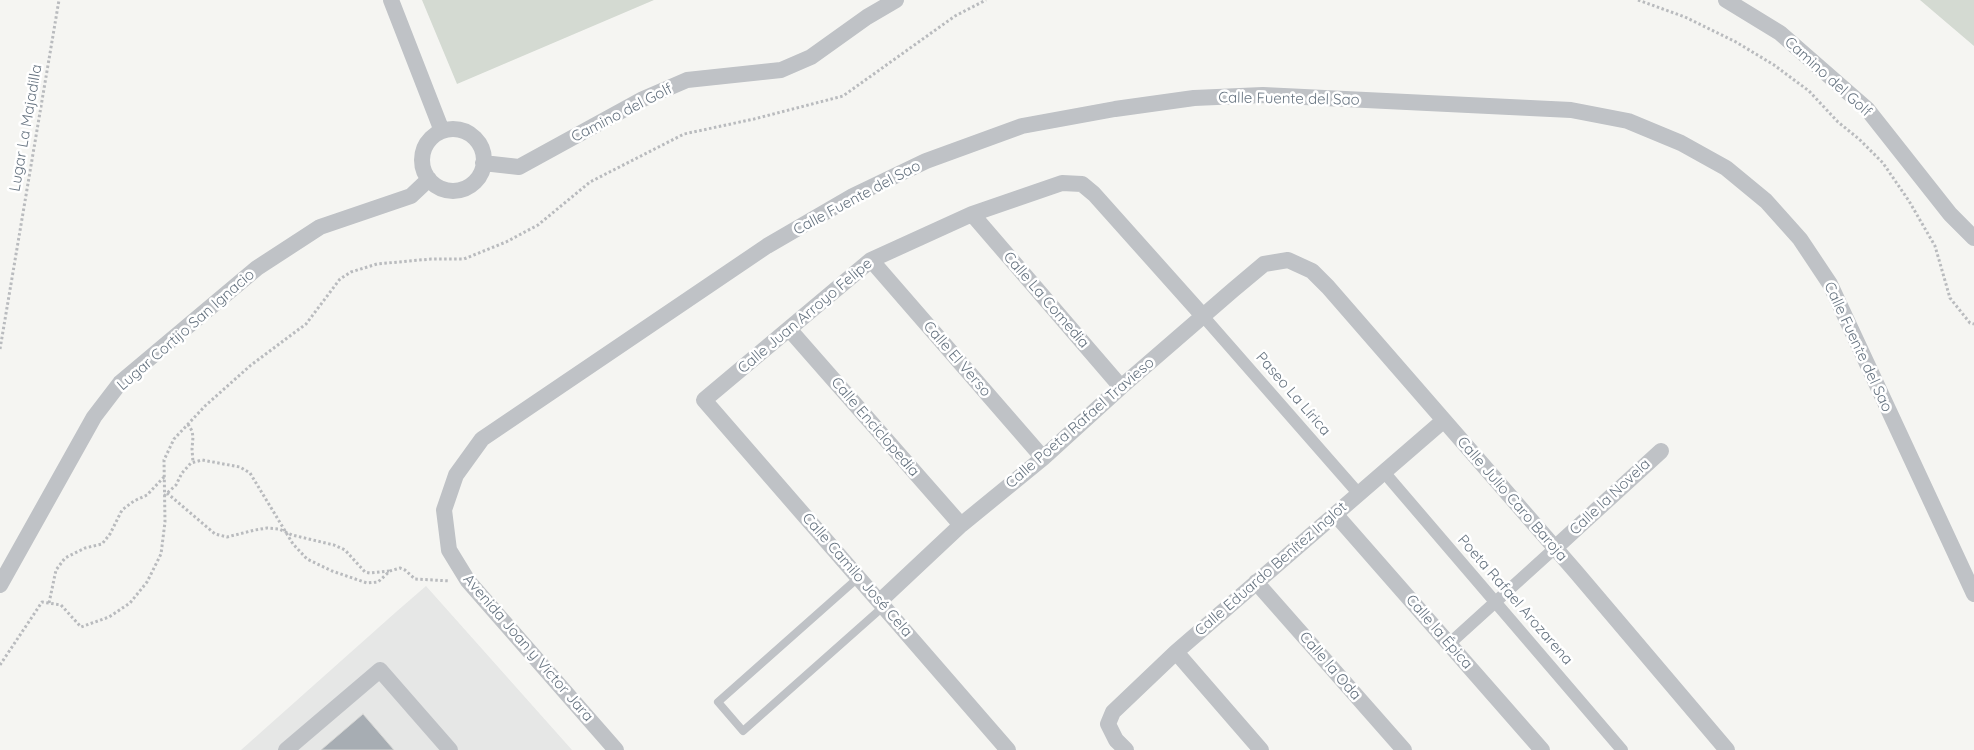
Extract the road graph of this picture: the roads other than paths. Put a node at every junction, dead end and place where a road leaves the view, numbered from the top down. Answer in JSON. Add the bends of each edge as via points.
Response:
{"nodes":[{"id":1,"x":392,"y":0,"type":"edge"},
{"id":2,"x":896,"y":0,"type":"edge"},
{"id":3,"x":1726,"y":0,"type":"edge"},
{"id":4,"x":442,"y":130,"type":"junction"},
{"id":5,"x":483,"y":163,"type":"junction"},
{"id":6,"x":429,"y":179,"type":"junction"},
{"id":7,"x":972,"y":214,"type":"junction"},
{"id":8,"x":1974,"y":238,"type":"edge"},
{"id":9,"x":871,"y":260,"type":"junction"},
{"id":10,"x":1288,"y":260,"type":"joint"},
{"id":11,"x":1203,"y":316,"type":"junction"},
{"id":12,"x":789,"y":329,"type":"junction"},
{"id":13,"x":1121,"y":387,"type":"junction"},
{"id":14,"x":704,"y":400,"type":"joint"},
{"id":15,"x":1443,"y":421,"type":"junction"},
{"id":16,"x":1661,"y":451,"type":"dead end"},
{"id":17,"x":1043,"y":458,"type":"junction"},
{"id":18,"x":1384,"y":471,"type":"junction"},
{"id":19,"x":1358,"y":493,"type":"junction"},
{"id":20,"x":444,"y":510,"type":"joint"},
{"id":21,"x":1336,"y":515,"type":"junction"},
{"id":22,"x":961,"y":525,"type":"junction"},
{"id":23,"x":1555,"y":548,"type":"junction"},
{"id":24,"x":859,"y":577,"type":"junction"},
{"id":25,"x":1256,"y":582,"type":"junction"},
{"id":26,"x":0,"y":586,"type":"edge"},
{"id":27,"x":1974,"y":594,"type":"edge"},
{"id":28,"x":1496,"y":602,"type":"junction"},
{"id":29,"x":882,"y":604,"type":"junction"},
{"id":30,"x":1449,"y":644,"type":"junction"},
{"id":31,"x":1176,"y":652,"type":"junction"},
{"id":32,"x":286,"y":750,"type":"edge"},
{"id":33,"x":450,"y":750,"type":"edge"},
{"id":34,"x":616,"y":750,"type":"edge"},
{"id":35,"x":1008,"y":750,"type":"edge"},
{"id":36,"x":1126,"y":750,"type":"edge"},
{"id":37,"x":1261,"y":750,"type":"edge"},
{"id":38,"x":1404,"y":750,"type":"edge"},
{"id":39,"x":1542,"y":750,"type":"edge"},
{"id":40,"x":1622,"y":750,"type":"edge"},
{"id":41,"x":1727,"y":750,"type":"edge"}],
"edges":[{"from":1,"to":4,"type":"street"},
{"from":2,"to":5,"type":"street","name":"Camino del Golf","via":[[810,57],[781,70],[687,80],[643,99],[519,167]]},
{"from":3,"to":8,"type":"street","name":"Camino del Golf","via":[[1780,33],[1868,109],[1950,214]]},
{"from":4,"to":5,"type":"street","via":[[467,132],[482,151]]},
{"from":4,"to":6,"type":"street","via":[[432,136],[422,157],[423,169]]},
{"from":5,"to":6,"type":"street","via":[[475,182],[456,190],[446,190]]},
{"from":6,"to":26,"type":"street","name":"Lugar Cortijo San Ignacio","via":[[411,196],[320,227],[257,268],[120,383],[94,417]]},
{"from":7,"to":9,"type":"street","name":"Calle Juan Arroyo Felipe"},
{"from":7,"to":11,"type":"street","name":"Calle Juan Arroyo Felipe","via":[[1062,183],[1082,184]]},
{"from":7,"to":13,"type":"street","name":"Calle La Comedia"},
{"from":9,"to":12,"type":"street","name":"Calle Juan Arroyo Felipe"},
{"from":9,"to":17,"type":"street","name":"Calle El Verso"},
{"from":10,"to":11,"type":"street","name":"Calle Poeta Rafael Travieso","via":[[1264,264]]},
{"from":10,"to":15,"type":"street","name":"Calle Julio Caro Baroja","via":[[1312,271],[1328,287]]},
{"from":11,"to":13,"type":"street","name":"Calle Poeta Rafael Travieso"},
{"from":11,"to":19,"type":"street","name":"Paseo La Lírica"},
{"from":12,"to":14,"type":"street","name":"Calle Juan Arroyo Felipe"},
{"from":12,"to":22,"type":"street","name":"Calle Enciclopedia"},
{"from":13,"to":17,"type":"street","name":"Calle Poeta Rafael Travieso"},
{"from":14,"to":24,"type":"street","name":"Calle Camilo José Cela"},
{"from":15,"to":18,"type":"street","name":"Calle Eduardo Benítez Inglot"},
{"from":15,"to":23,"type":"street","name":"Calle Julio Caro Baroja"},
{"from":16,"to":23,"type":"street","name":"Calle la Novela"},
{"from":17,"to":22,"type":"street","name":"Calle Poeta Rafael Travieso"},
{"from":18,"to":19,"type":"street","name":"Calle Eduardo Benítez Inglot"},
{"from":18,"to":28,"type":"street","name":"Poeta Rafael Arozarena"},
{"from":19,"to":21,"type":"street","name":"Calle Eduardo Benítez Inglot"},
{"from":20,"to":27,"type":"street","name":"Calle Fuente del Sao","via":[[456,475],[482,439],[767,246],[853,196],[926,161],[1022,126],[1186,99],[1263,95],[1572,110],[1628,121],[1681,143],[1726,168],[1766,201],[1800,239],[1830,284]]},
{"from":20,"to":34,"type":"street","name":"Avenida Joan y Victor Jara","via":[[449,550],[468,581]]},
{"from":21,"to":25,"type":"street","name":"Calle Eduardo Benítez Inglot"},
{"from":21,"to":30,"type":"street","name":"Calle la Épica"},
{"from":22,"to":29,"type":"street","name":"Calle Poeta Rafael Travieso"},
{"from":23,"to":28,"type":"street","name":"Calle la Novela"},
{"from":23,"to":41,"type":"street","name":"Calle Julio Caro Baroja"},
{"from":24,"to":29,"type":"street","name":"Calle Camilo José Cela"},
{"from":24,"to":29,"type":"lane","via":[[718,702],[743,731]]},
{"from":25,"to":31,"type":"street","name":"Calle Eduardo Benítez Inglot"},
{"from":25,"to":38,"type":"street","name":"Calle la Oda"},
{"from":28,"to":30,"type":"street","name":"Calle la Novela"},
{"from":28,"to":40,"type":"street","name":"Poeta Rafael Arozarena"},
{"from":29,"to":35,"type":"street","name":"Calle Camilo José Cela"},
{"from":30,"to":39,"type":"street","name":"Calle la Épica"},
{"from":31,"to":36,"type":"street","name":"Calle Eduardo Benítez Inglot","via":[[1112,712],[1108,724],[1116,740]]},
{"from":31,"to":37,"type":"street"},
{"from":32,"to":33,"type":"street","via":[[380,670]]}]}
